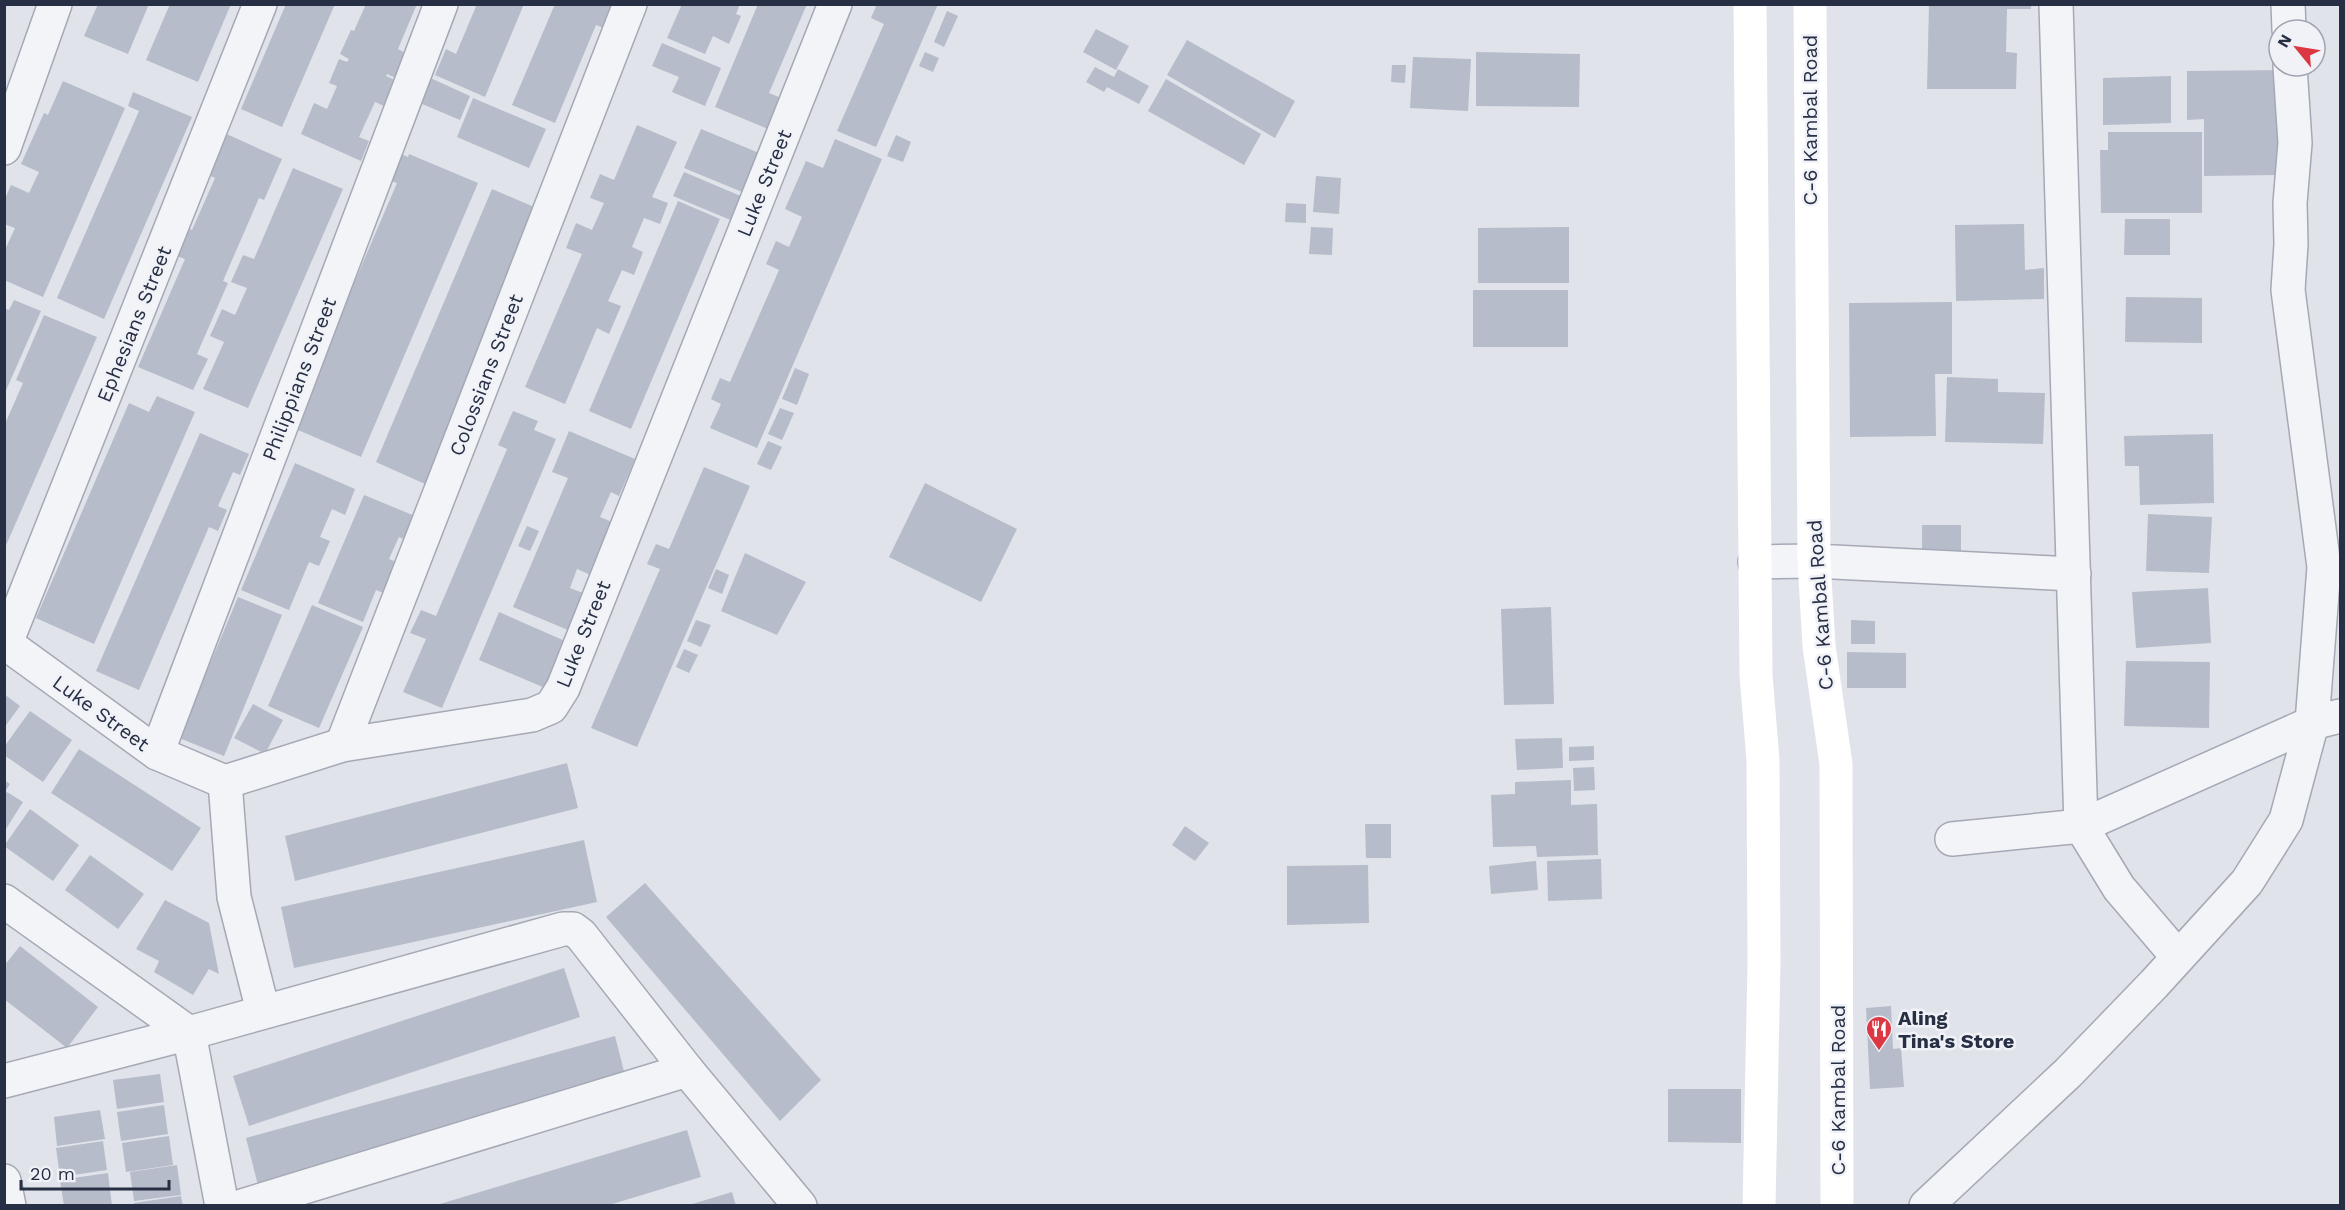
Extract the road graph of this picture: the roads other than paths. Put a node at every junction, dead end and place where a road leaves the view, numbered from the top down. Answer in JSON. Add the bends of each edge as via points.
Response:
{"nodes":[{"id":1,"x":55,"y":4,"type":"edge"},
{"id":2,"x":260,"y":4,"type":"edge"},
{"id":3,"x":441,"y":4,"type":"edge"},
{"id":4,"x":630,"y":4,"type":"edge"},
{"id":5,"x":835,"y":4,"type":"edge"},
{"id":6,"x":1750,"y":4,"type":"edge"},
{"id":7,"x":1810,"y":4,"type":"edge"},
{"id":8,"x":2056,"y":4,"type":"edge"},
{"id":9,"x":2291,"y":78,"type":"edge"},
{"id":10,"x":4,"y":148,"type":"edge"},
{"id":11,"x":1814,"y":561,"type":"junction"},
{"id":12,"x":1755,"y":562,"type":"junction"},
{"id":13,"x":2074,"y":574,"type":"junction"},
{"id":14,"x":5,"y":643,"type":"edge"},
{"id":15,"x":2326,"y":719,"type":"edge"},
{"id":16,"x":342,"y":745,"type":"junction"},
{"id":17,"x":157,"y":753,"type":"junction"},
{"id":18,"x":225,"y":782,"type":"junction"},
{"id":19,"x":2081,"y":826,"type":"junction"},
{"id":20,"x":1952,"y":839,"type":"dead end"},
{"id":21,"x":4,"y":901,"type":"edge"},
{"id":22,"x":2178,"y":957,"type":"junction"},
{"id":23,"x":263,"y":1011,"type":"junction"},
{"id":24,"x":189,"y":1033,"type":"junction"},
{"id":25,"x":687,"y":1070,"type":"junction"},
{"id":26,"x":4,"y":1081,"type":"edge"},
{"id":27,"x":4,"y":1181,"type":"edge"},
{"id":28,"x":9,"y":1206,"type":"edge"},
{"id":29,"x":222,"y":1206,"type":"edge"},
{"id":30,"x":242,"y":1206,"type":"edge"},
{"id":31,"x":800,"y":1206,"type":"edge"},
{"id":32,"x":1759,"y":1206,"type":"edge"},
{"id":33,"x":1837,"y":1206,"type":"edge"},
{"id":34,"x":1926,"y":1206,"type":"edge"}],
"edges":[{"from":1,"to":10,"type":"street"},
{"from":2,"to":14,"type":"street","name":"Ephesians Street"},
{"from":3,"to":17,"type":"street","name":"Philippians Street"},
{"from":4,"to":16,"type":"street","name":"Colossians Street"},
{"from":5,"to":16,"type":"street","name":"Luke Street","via":[[568,676],[551,707],[532,715]]},
{"from":6,"to":12,"type":"main road"},
{"from":7,"to":11,"type":"main road","name":"C-6 Kambal Road"},
{"from":8,"to":13,"type":"street"},
{"from":9,"to":15,"type":"street","via":[[2295,143],[2288,290],[2324,567]]},
{"from":11,"to":12,"type":"street"},
{"from":11,"to":13,"type":"street"},
{"from":11,"to":33,"type":"main road","name":"C-6 Kambal Road","via":[[1819,646],[1836,764]]},
{"from":12,"to":32,"type":"main road","via":[[1756,675],[1763,760]]},
{"from":13,"to":19,"type":"street"},
{"from":14,"to":17,"type":"street","name":"Luke Street"},
{"from":15,"to":19,"type":"street"},
{"from":15,"to":22,"type":"street","via":[[2286,820],[2247,882]]},
{"from":16,"to":18,"type":"street","name":"Luke Street"},
{"from":17,"to":18,"type":"street","name":"Luke Street"},
{"from":18,"to":23,"type":"street","via":[[234,897]]},
{"from":19,"to":20,"type":"street"},
{"from":19,"to":22,"type":"street","via":[[2119,888]]},
{"from":21,"to":24,"type":"street"},
{"from":22,"to":34,"type":"street","via":[[2068,1072]]},
{"from":23,"to":24,"type":"street"},
{"from":23,"to":25,"type":"street","via":[[573,929]]},
{"from":24,"to":26,"type":"street"},
{"from":24,"to":29,"type":"street"},
{"from":25,"to":30,"type":"street"},
{"from":25,"to":31,"type":"street"},
{"from":27,"to":28,"type":"street"}]}
